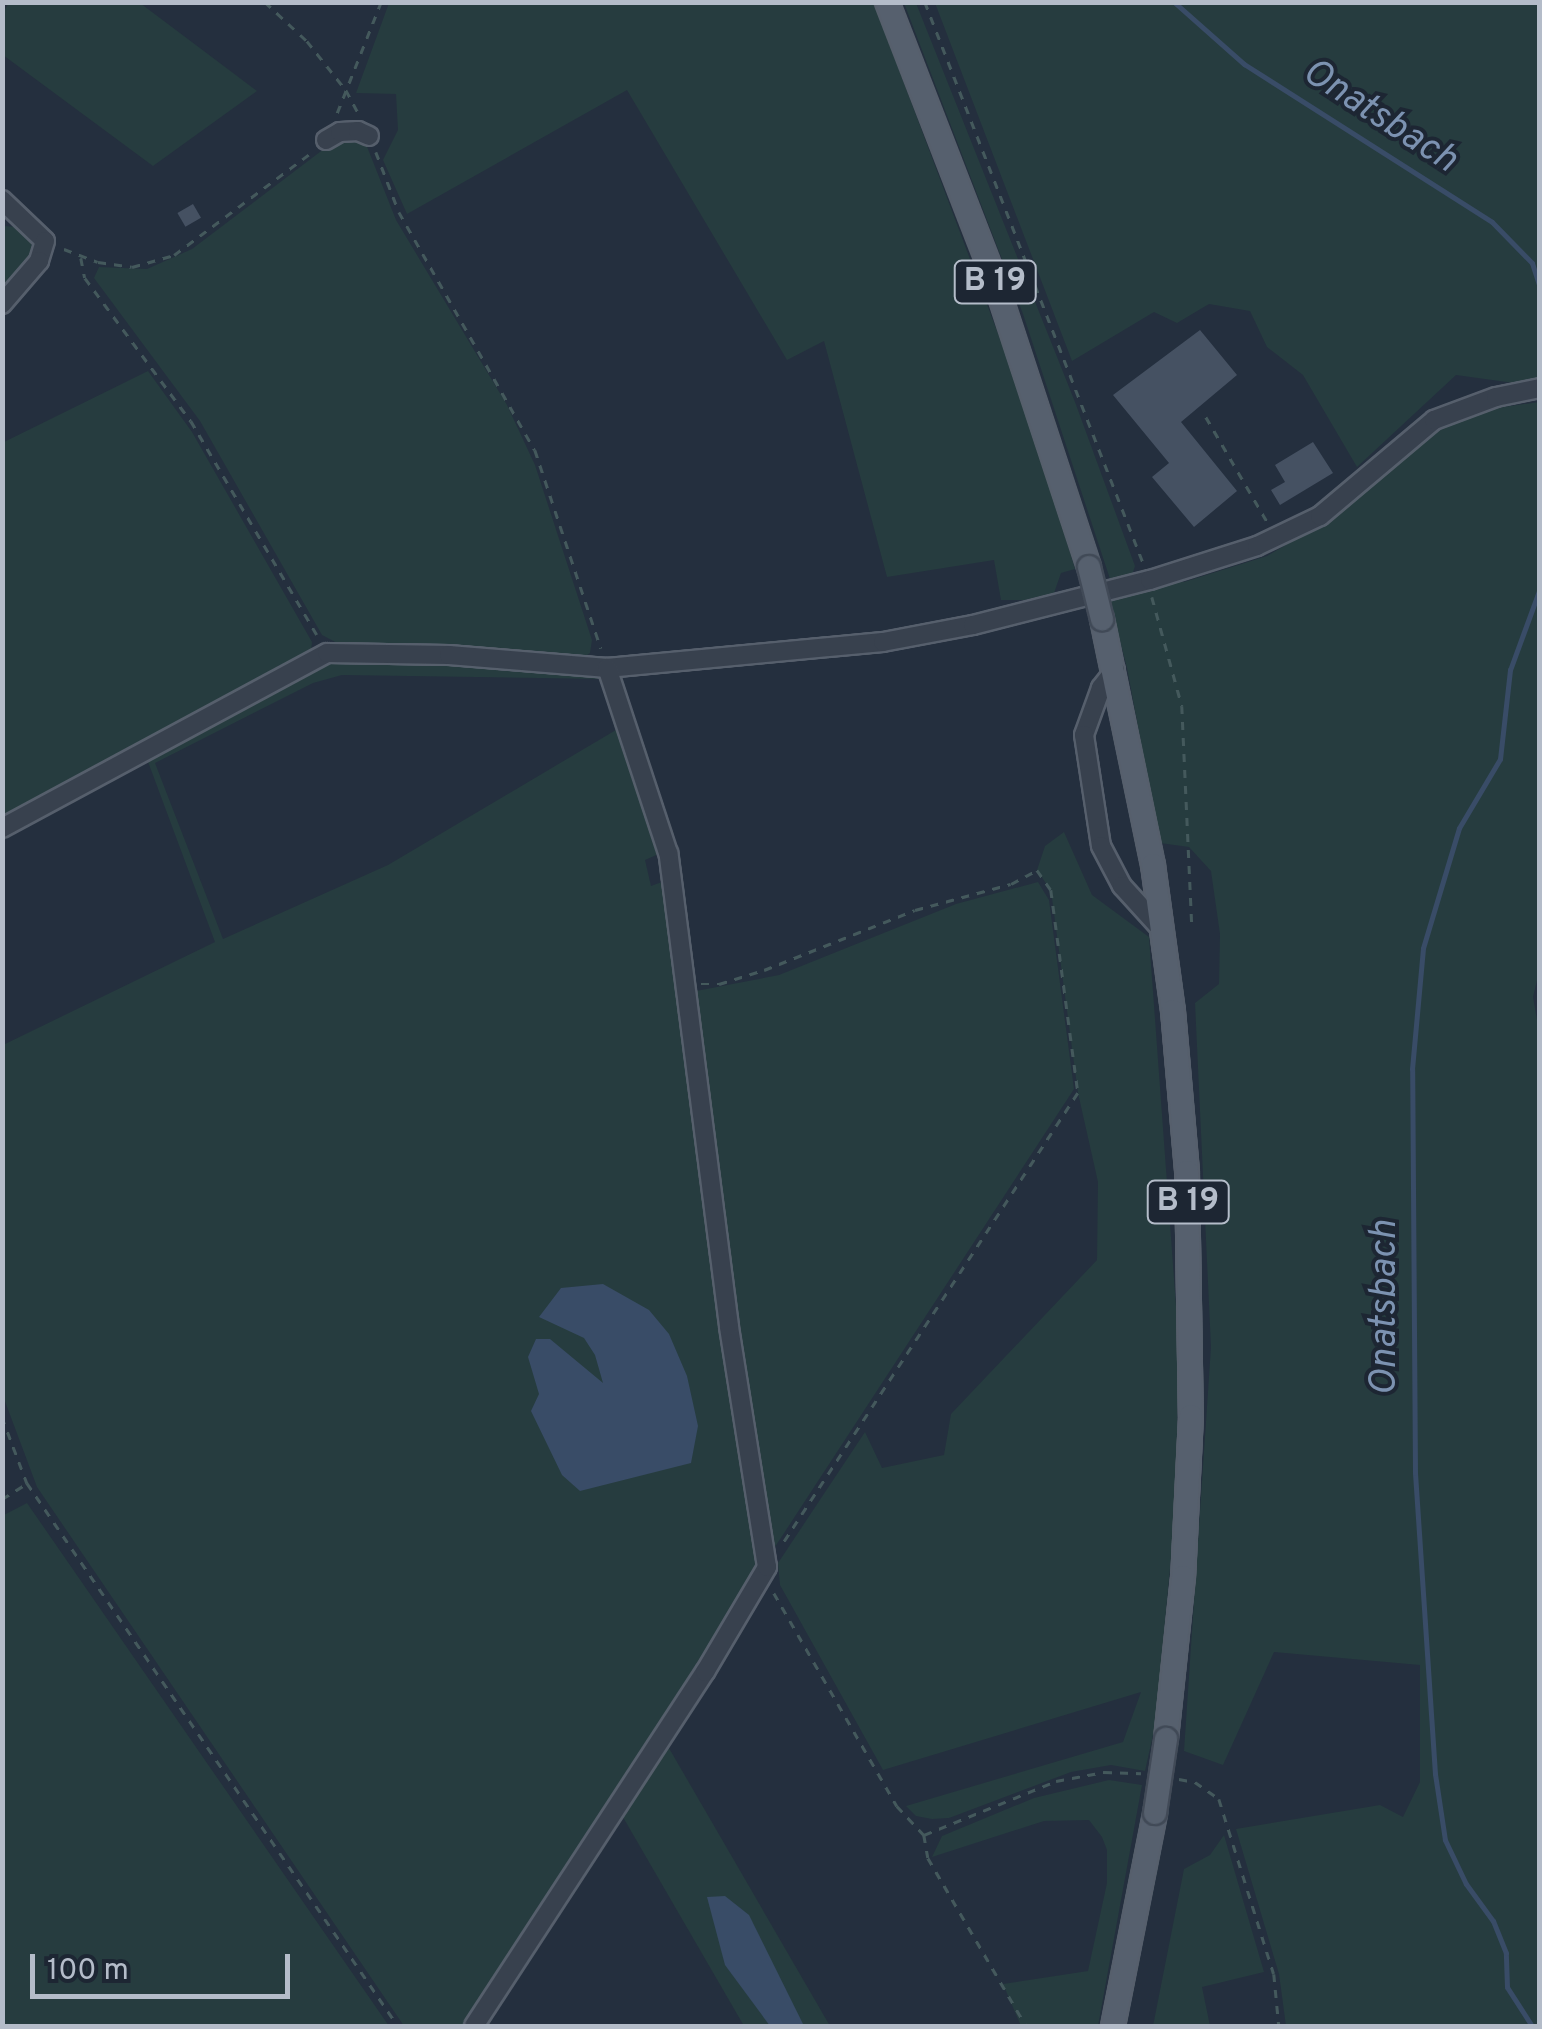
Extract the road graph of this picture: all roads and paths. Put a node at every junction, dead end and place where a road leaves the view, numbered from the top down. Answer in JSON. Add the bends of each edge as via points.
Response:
{"nodes":[{"id":1,"x":265,"y":2,"type":"edge"},
{"id":2,"x":381,"y":2,"type":"edge"},
{"id":3,"x":887,"y":2,"type":"edge"},
{"id":4,"x":925,"y":2,"type":"edge"},
{"id":5,"x":346,"y":90,"type":"junction"},
{"id":6,"x":368,"y":136,"type":"junction"},
{"id":7,"x":326,"y":140,"type":"junction"},
{"id":8,"x":2,"y":200,"type":"edge"},
{"id":9,"x":2,"y":216,"type":"edge"},
{"id":10,"x":25,"y":219,"type":"junction"},
{"id":11,"x":45,"y":241,"type":"junction"},
{"id":12,"x":80,"y":256,"type":"junction"},
{"id":13,"x":2,"y":304,"type":"edge"},
{"id":14,"x":1540,"y":388,"type":"edge"},
{"id":15,"x":1206,"y":417,"type":"dead end"},
{"id":16,"x":1274,"y":538,"type":"junction"},
{"id":17,"x":1150,"y":580,"type":"junction"},
{"id":18,"x":327,"y":654,"type":"junction"},
{"id":19,"x":607,"y":668,"type":"junction"},
{"id":20,"x":1115,"y":670,"type":"junction"},
{"id":21,"x":2,"y":828,"type":"edge"},
{"id":22,"x":1192,"y":927,"type":"dead end"},
{"id":23,"x":1162,"y":930,"type":"junction"},
{"id":24,"x":684,"y":984,"type":"junction"},
{"id":25,"x":2,"y":1417,"type":"edge"},
{"id":26,"x":27,"y":1483,"type":"junction"},
{"id":27,"x":2,"y":1499,"type":"edge"},
{"id":28,"x":766,"y":1572,"type":"junction"},
{"id":29,"x":1151,"y":1774,"type":"dead end"},
{"id":30,"x":1166,"y":1776,"type":"dead end"},
{"id":31,"x":924,"y":1835,"type":"junction"},
{"id":32,"x":398,"y":2026,"type":"edge"},
{"id":33,"x":474,"y":2026,"type":"edge"},
{"id":34,"x":1026,"y":2026,"type":"edge"},
{"id":35,"x":1113,"y":2026,"type":"edge"},
{"id":36,"x":1279,"y":2026,"type":"edge"}],
"edges":[{"from":1,"to":5,"type":"path"},
{"from":2,"to":5,"type":"path"},
{"from":3,"to":20,"type":"main road","number":"B 19","bridge":true,"via":[[993,275],[1089,567]]},
{"from":4,"to":17,"type":"path"},
{"from":5,"to":6,"type":"path"},
{"from":5,"to":7,"type":"path"},
{"from":6,"to":7,"type":"street","via":[[358,130]]},
{"from":6,"to":19,"type":"path","via":[[399,212],[535,450]]},
{"from":7,"to":12,"type":"path","via":[[174,256],[132,267]]},
{"from":8,"to":10,"type":"street"},
{"from":9,"to":10,"type":"street"},
{"from":10,"to":11,"type":"street"},
{"from":11,"to":12,"type":"path"},
{"from":11,"to":13,"type":"street","via":[[39,260]]},
{"from":12,"to":18,"type":"path","via":[[85,278],[191,422]]},
{"from":14,"to":16,"type":"street","via":[[1434,420],[1320,516]]},
{"from":15,"to":16,"type":"path"},
{"from":16,"to":17,"type":"street"},
{"from":17,"to":19,"type":"street","via":[[883,642]]},
{"from":17,"to":22,"type":"path","via":[[1182,706]]},
{"from":18,"to":19,"type":"street","via":[[449,655]]},
{"from":18,"to":21,"type":"street"},
{"from":19,"to":24,"type":"street","via":[[668,853]]},
{"from":20,"to":23,"type":"main road","number":"B 19"},
{"from":20,"to":23,"type":"street","via":[[1084,734],[1101,846],[1122,886]]},
{"from":23,"to":35,"type":"main road","number":"B 19","bridge":true,"via":[[1184,1140],[1192,1334],[1186,1529],[1155,1814]]},
{"from":24,"to":28,"type":"street"},
{"from":24,"to":28,"type":"path","via":[[719,984],[764,970],[1037,870],[1051,890],[1078,1093]]},
{"from":25,"to":26,"type":"path"},
{"from":26,"to":27,"type":"path"},
{"from":26,"to":32,"type":"path"},
{"from":28,"to":31,"type":"path","via":[[897,1806]]},
{"from":28,"to":33,"type":"street"},
{"from":29,"to":31,"type":"path","via":[[1104,1772],[1056,1781]]},
{"from":30,"to":36,"type":"path","via":[[1195,1782],[1218,1800],[1274,1974]]},
{"from":31,"to":34,"type":"path","via":[[928,1858]]}]}
